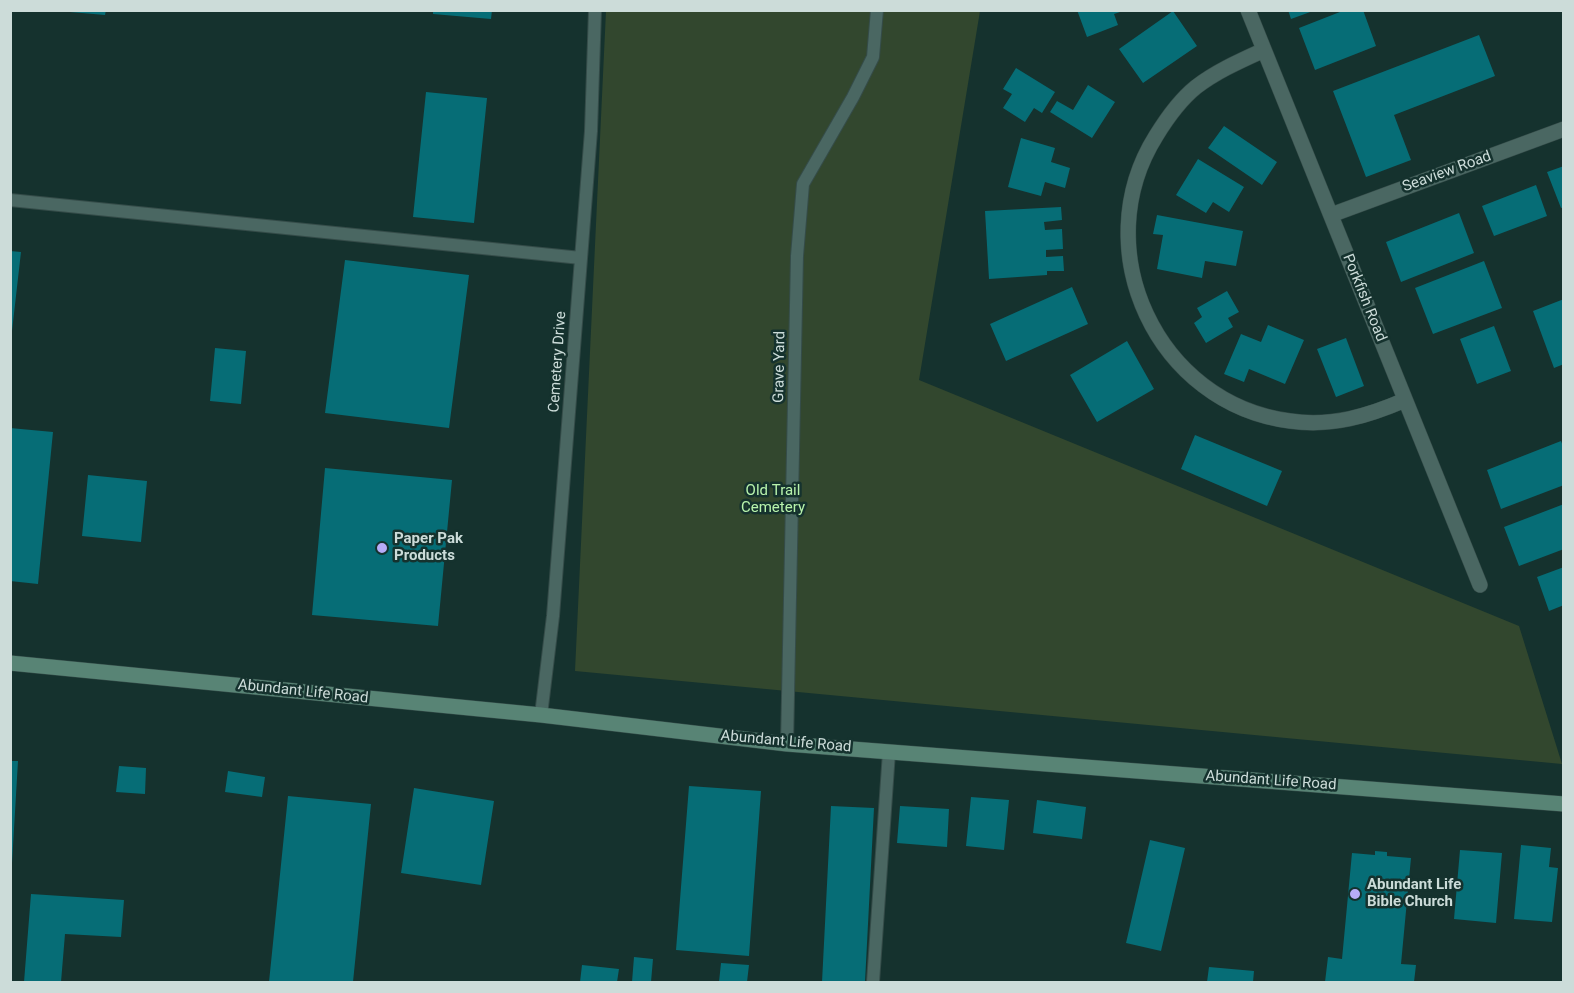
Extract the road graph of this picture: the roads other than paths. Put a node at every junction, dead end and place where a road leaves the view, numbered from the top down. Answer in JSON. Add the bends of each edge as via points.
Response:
{"nodes":[{"id":1,"x":596,"y":10,"type":"edge"},
{"id":2,"x":877,"y":10,"type":"edge"},
{"id":3,"x":1248,"y":10,"type":"edge"},
{"id":4,"x":1264,"y":51,"type":"junction"},
{"id":5,"x":1563,"y":129,"type":"edge"},
{"id":6,"x":10,"y":200,"type":"edge"},
{"id":7,"x":1331,"y":215,"type":"junction"},
{"id":8,"x":581,"y":258,"type":"junction"},
{"id":9,"x":1405,"y":400,"type":"junction"},
{"id":10,"x":1480,"y":585,"type":"dead end"},
{"id":11,"x":10,"y":663,"type":"edge"},
{"id":12,"x":541,"y":716,"type":"junction"},
{"id":13,"x":787,"y":744,"type":"junction"},
{"id":14,"x":889,"y":752,"type":"junction"},
{"id":15,"x":1563,"y":804,"type":"edge"},
{"id":16,"x":873,"y":982,"type":"edge"}],
"edges":[{"from":1,"to":8,"type":"lane","name":"Cemetery Drive"},
{"from":2,"to":13,"type":"lane","name":"Grave Yard","via":[[873,57],[803,184],[797,256]]},
{"from":3,"to":4,"type":"street","name":"Porkfish Road"},
{"from":4,"to":7,"type":"street","name":"Porkfish Road"},
{"from":4,"to":9,"type":"street","via":[[1228,66],[1195,88],[1167,117],[1146,150],[1133,188],[1127,227],[1130,267],[1141,305],[1160,340],[1185,370],[1216,394],[1252,412],[1290,421],[1330,422],[1369,415]]},
{"from":5,"to":7,"type":"street","name":"Seaview Road"},
{"from":6,"to":8,"type":"lane"},
{"from":7,"to":9,"type":"street","name":"Porkfish Road"},
{"from":8,"to":12,"type":"lane","name":"Cemetery Drive","via":[[553,616]]},
{"from":9,"to":10,"type":"street","name":"Porkfish Road"},
{"from":11,"to":12,"type":"street","name":"Abundant Life Road"},
{"from":12,"to":13,"type":"street","name":"Abundant Life Road"},
{"from":13,"to":14,"type":"street","name":"Abundant Life Road"},
{"from":14,"to":15,"type":"street","name":"Abundant Life Road"},
{"from":14,"to":16,"type":"lane"}]}
